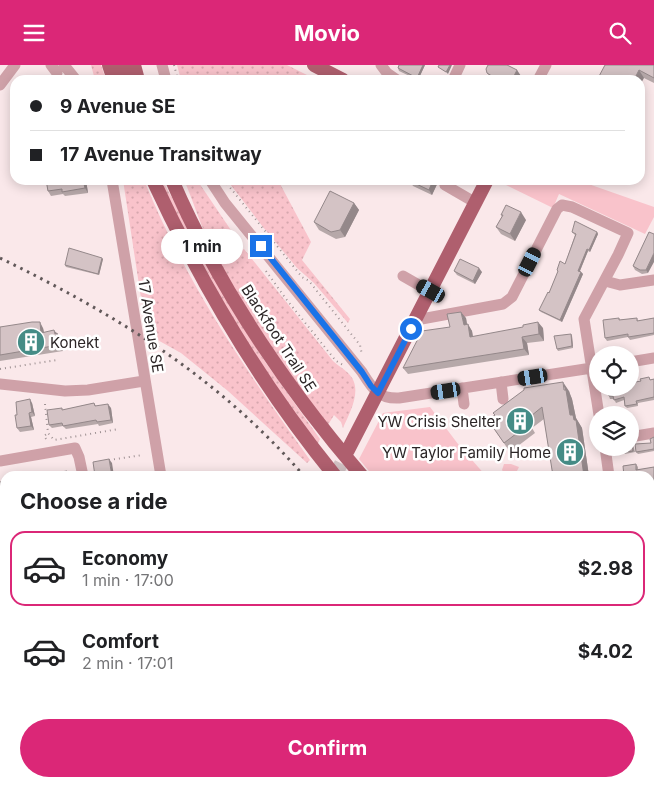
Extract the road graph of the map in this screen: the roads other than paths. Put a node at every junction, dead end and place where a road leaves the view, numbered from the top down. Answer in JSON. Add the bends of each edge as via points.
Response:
{"nodes":[{"id":1,"x":15,"y":65,"type":"edge"},
{"id":2,"x":314,"y":65,"type":"edge"},
{"id":3,"x":382,"y":65,"type":"edge"},
{"id":4,"x":57,"y":68,"type":"edge"},
{"id":5,"x":68,"y":75,"type":"edge"},
{"id":6,"x":333,"y":75,"type":"edge"},
{"id":7,"x":390,"y":75,"type":"edge"},
{"id":8,"x":0,"y":85,"type":"edge"},
{"id":9,"x":113,"y":185,"type":"edge"},
{"id":10,"x":155,"y":185,"type":"edge"},
{"id":11,"x":173,"y":185,"type":"edge"},
{"id":12,"x":213,"y":185,"type":"edge"},
{"id":13,"x":445,"y":185,"type":"edge"},
{"id":14,"x":485,"y":185,"type":"edge"},
{"id":15,"x":476,"y":203,"type":"junction"},
{"id":16,"x":403,"y":276,"type":"dead end"},
{"id":17,"x":654,"y":280,"type":"edge"},
{"id":18,"x":605,"y":281,"type":"junction"},
{"id":19,"x":431,"y":291,"type":"junction"},
{"id":20,"x":416,"y":320,"type":"junction"},
{"id":21,"x":590,"y":346,"type":"edge"},
{"id":22,"x":654,"y":358,"type":"edge"},
{"id":23,"x":639,"y":360,"type":"edge"},
{"id":24,"x":589,"y":368,"type":"edge"},
{"id":25,"x":144,"y":381,"type":"junction"},
{"id":26,"x":501,"y":382,"type":"junction"},
{"id":27,"x":0,"y":384,"type":"edge"},
{"id":28,"x":462,"y":388,"type":"junction"},
{"id":29,"x":378,"y":393,"type":"junction"},
{"id":30,"x":503,"y":399,"type":"dead end"},
{"id":31,"x":464,"y":404,"type":"dead end"},
{"id":32,"x":654,"y":433,"type":"edge"},
{"id":33,"x":639,"y":436,"type":"edge"},
{"id":34,"x":348,"y":450,"type":"tunnel mouth"},
{"id":35,"x":606,"y":456,"type":"edge"},
{"id":36,"x":1,"y":457,"type":"edge"},
{"id":37,"x":82,"y":471,"type":"edge"},
{"id":38,"x":160,"y":471,"type":"edge"},
{"id":39,"x":331,"y":471,"type":"edge"},
{"id":40,"x":358,"y":471,"type":"edge"},
{"id":41,"x":608,"y":471,"type":"edge"}],
"edges":[{"from":1,"to":8,"type":"street"},
{"from":2,"to":6,"type":"main road"},
{"from":3,"to":7,"type":"street"},
{"from":4,"to":5,"type":"street"},
{"from":9,"to":25,"type":"street","name":"17 Avenue SE"},
{"from":10,"to":39,"type":"main road","via":[[198,271],[237,338],[269,388]]},
{"from":11,"to":40,"type":"main road","name":"Blackfoot Trail SE","via":[[196,232],[253,331],[293,391]]},
{"from":12,"to":29,"type":"street"},
{"from":13,"to":15,"type":"street"},
{"from":14,"to":15,"type":"main road"},
{"from":15,"to":19,"type":"main road"},
{"from":16,"to":19,"type":"street"},
{"from":17,"to":18,"type":"street","via":[[620,285]]},
{"from":18,"to":20,"type":"street","via":[[628,233],[562,205],[512,297],[504,304]]},
{"from":18,"to":21,"type":"street","via":[[584,319]]},
{"from":19,"to":20,"type":"main road"},
{"from":20,"to":29,"type":"main road"},
{"from":22,"to":23,"type":"street"},
{"from":24,"to":26,"type":"street"},
{"from":25,"to":27,"type":"street","via":[[65,391]]},
{"from":25,"to":38,"type":"street","name":"17 Avenue SE"},
{"from":26,"to":28,"type":"street"},
{"from":26,"to":30,"type":"street"},
{"from":28,"to":29,"type":"street","via":[[390,398]]},
{"from":28,"to":31,"type":"street"},
{"from":29,"to":34,"type":"main road"},
{"from":32,"to":33,"type":"street"},
{"from":35,"to":41,"type":"street"},
{"from":36,"to":37,"type":"street","via":[[75,448]]}]}
